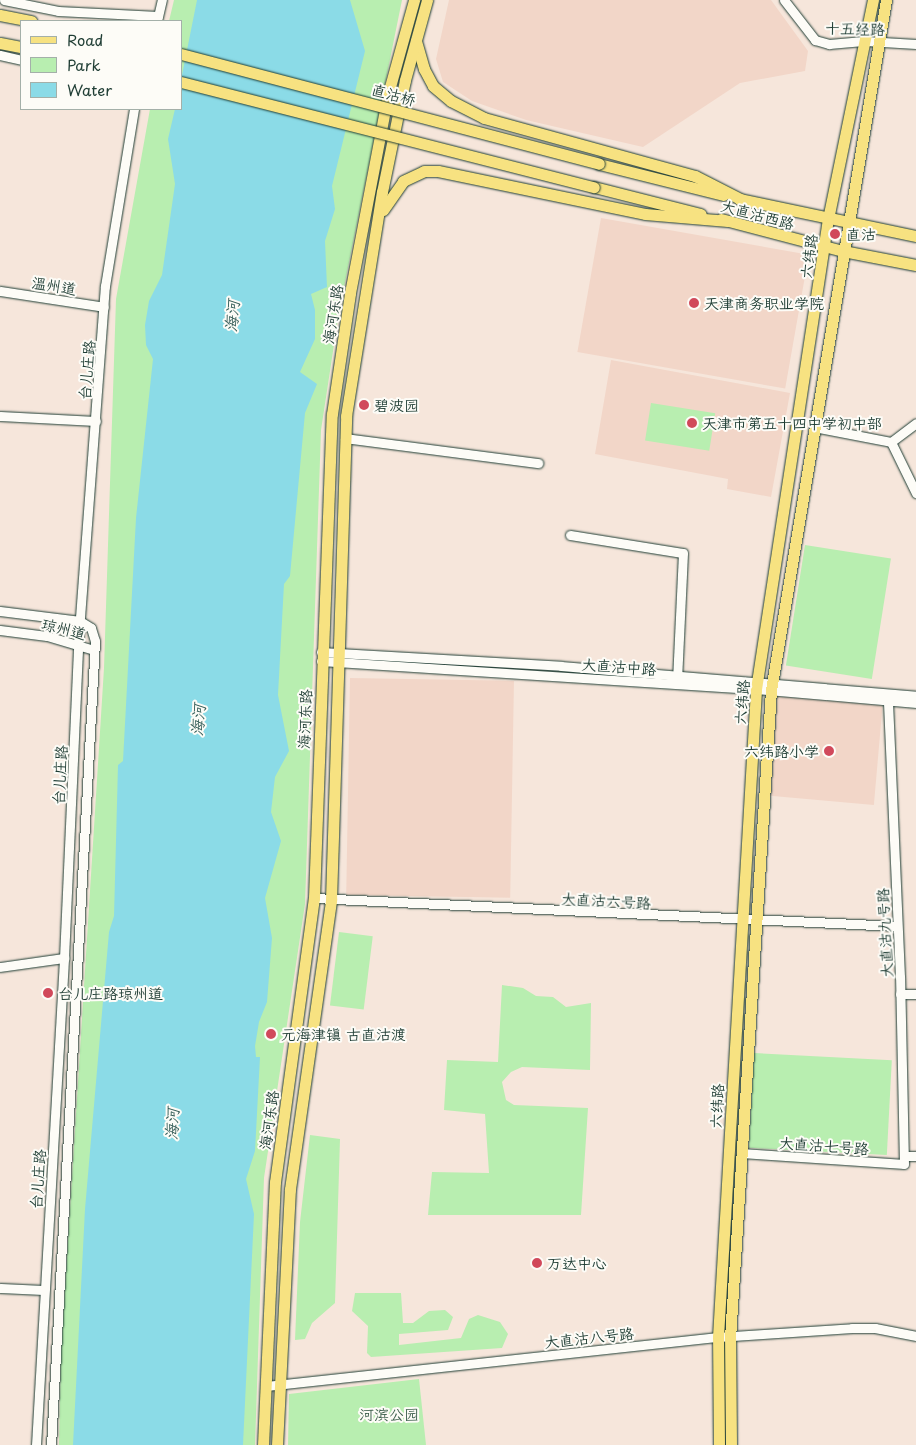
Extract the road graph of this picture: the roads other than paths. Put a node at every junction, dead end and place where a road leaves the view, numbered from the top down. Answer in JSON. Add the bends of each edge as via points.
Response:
{"nodes":[{"id":1,"x":4,"y":0,"type":"edge"},
{"id":2,"x":162,"y":0,"type":"edge"},
{"id":3,"x":414,"y":0,"type":"edge"},
{"id":4,"x":427,"y":0,"type":"edge"},
{"id":5,"x":784,"y":0,"type":"edge"},
{"id":6,"x":872,"y":0,"type":"edge"},
{"id":7,"x":886,"y":0,"type":"edge"},
{"id":8,"x":0,"y":15,"type":"edge"},
{"id":9,"x":158,"y":19,"type":"edge"},
{"id":10,"x":26,"y":20,"type":"edge"},
{"id":11,"x":416,"y":40,"type":"junction"},
{"id":12,"x":866,"y":40,"type":"junction"},
{"id":13,"x":880,"y":41,"type":"junction"},
{"id":14,"x":0,"y":43,"type":"edge"},
{"id":15,"x":916,"y":44,"type":"edge"},
{"id":16,"x":20,"y":48,"type":"edge"},
{"id":17,"x":182,"y":54,"type":"edge"},
{"id":18,"x":0,"y":55,"type":"edge"},
{"id":19,"x":20,"y":60,"type":"edge"},
{"id":20,"x":182,"y":82,"type":"edge"},
{"id":21,"x":132,"y":110,"type":"edge"},
{"id":22,"x":599,"y":164,"type":"joint"},
{"id":23,"x":744,"y":201,"type":"junction"},
{"id":24,"x":828,"y":219,"type":"junction"},
{"id":25,"x":728,"y":221,"type":"junction"},
{"id":26,"x":850,"y":222,"type":"junction"},
{"id":27,"x":377,"y":223,"type":"junction"},
{"id":28,"x":916,"y":236,"type":"edge"},
{"id":29,"x":825,"y":246,"type":"junction"},
{"id":30,"x":843,"y":251,"type":"junction"},
{"id":31,"x":916,"y":265,"type":"edge"},
{"id":32,"x":0,"y":291,"type":"edge"},
{"id":33,"x":104,"y":307,"type":"junction"},
{"id":34,"x":0,"y":416,"type":"edge"},
{"id":35,"x":96,"y":422,"type":"junction"},
{"id":36,"x":916,"y":423,"type":"edge"},
{"id":37,"x":814,"y":426,"type":"junction"},
{"id":38,"x":345,"y":438,"type":"junction"},
{"id":39,"x":891,"y":442,"type":"junction"},
{"id":40,"x":538,"y":462,"type":"dead end"},
{"id":41,"x":916,"y":493,"type":"edge"},
{"id":42,"x":570,"y":535,"type":"dead end"},
{"id":43,"x":0,"y":612,"type":"edge"},
{"id":44,"x":80,"y":621,"type":"junction"},
{"id":45,"x":0,"y":630,"type":"edge"},
{"id":46,"x":78,"y":644,"type":"junction"},
{"id":47,"x":94,"y":650,"type":"junction"},
{"id":48,"x":321,"y":656,"type":"junction"},
{"id":49,"x":336,"y":657,"type":"junction"},
{"id":50,"x":677,"y":680,"type":"junction"},
{"id":51,"x":756,"y":686,"type":"junction"},
{"id":52,"x":771,"y":687,"type":"junction"},
{"id":53,"x":916,"y":696,"type":"edge"},
{"id":54,"x":888,"y":700,"type":"junction"},
{"id":55,"x":916,"y":703,"type":"edge"},
{"id":56,"x":314,"y":898,"type":"junction"},
{"id":57,"x":331,"y":900,"type":"junction"},
{"id":58,"x":742,"y":920,"type":"junction"},
{"id":59,"x":757,"y":920,"type":"junction"},
{"id":60,"x":897,"y":926,"type":"junction"},
{"id":61,"x":64,"y":958,"type":"junction"},
{"id":62,"x":0,"y":966,"type":"edge"},
{"id":63,"x":900,"y":994,"type":"junction"},
{"id":64,"x":916,"y":994,"type":"edge"},
{"id":65,"x":742,"y":1153,"type":"junction"},
{"id":66,"x":916,"y":1156,"type":"edge"},
{"id":67,"x":905,"y":1160,"type":"junction"},
{"id":68,"x":0,"y":1288,"type":"edge"},
{"id":69,"x":44,"y":1290,"type":"junction"},
{"id":70,"x":916,"y":1336,"type":"edge"},
{"id":71,"x":724,"y":1337,"type":"junction"},
{"id":72,"x":279,"y":1385,"type":"junction"},
{"id":73,"x":266,"y":1386,"type":"junction"},
{"id":74,"x":36,"y":1445,"type":"edge"},
{"id":75,"x":51,"y":1445,"type":"edge"},
{"id":76,"x":264,"y":1445,"type":"edge"},
{"id":77,"x":277,"y":1445,"type":"edge"},
{"id":78,"x":719,"y":1445,"type":"edge"},
{"id":79,"x":731,"y":1445,"type":"edge"}],
"edges":[{"from":1,"to":9,"type":"street","via":[[58,11]]},
{"from":2,"to":9,"type":"street"},
{"from":3,"to":48,"type":"main road","name":"海河东路","via":[[388,94],[350,293],[332,414]]},
{"from":4,"to":11,"type":"main road","name":"海河东路"},
{"from":5,"to":12,"type":"street","name":"十五经路","via":[[815,40],[829,44]]},
{"from":6,"to":12,"type":"main road","name":"六纬路"},
{"from":7,"to":13,"type":"main road","name":"六纬路"},
{"from":8,"to":10,"type":"main road"},
{"from":11,"to":23,"type":"main road","via":[[424,69],[433,86],[452,102],[476,114],[695,176]]},
{"from":11,"to":27,"type":"main road","name":"海河东路"},
{"from":12,"to":13,"type":"street","name":"十五经路"},
{"from":12,"to":24,"type":"main road","name":"六纬路"},
{"from":13,"to":15,"type":"street","name":"十五经路"},
{"from":13,"to":26,"type":"main road","name":"六纬路"},
{"from":14,"to":16,"type":"main road"},
{"from":17,"to":22,"type":"main road","name":"直沽桥","bridge":true},
{"from":18,"to":19,"type":"street"},
{"from":20,"to":25,"type":"main road","name":"大直沽西路","bridge":true},
{"from":21,"to":33,"type":"street","name":"台儿庄路"},
{"from":22,"to":23,"type":"main road","name":"大直沽西路"},
{"from":23,"to":24,"type":"main road","name":"大直沽西路"},
{"from":24,"to":26,"type":"main road","name":"大直沽西路"},
{"from":24,"to":29,"type":"main road","name":"六纬路"},
{"from":25,"to":27,"type":"main road","via":[[645,214],[431,171],[403,182],[388,199]]},
{"from":25,"to":29,"type":"main road","name":"大直沽西路"},
{"from":26,"to":28,"type":"main road","name":"大直沽西路"},
{"from":26,"to":30,"type":"main road","name":"六纬路"},
{"from":27,"to":38,"type":"main road","name":"海河东路","via":[[360,319]]},
{"from":29,"to":30,"type":"main road","name":"大直沽西路"},
{"from":29,"to":51,"type":"main road","name":"六纬路"},
{"from":30,"to":31,"type":"main road","name":"大直沽西路"},
{"from":30,"to":37,"type":"main road","name":"六纬路"},
{"from":32,"to":33,"type":"street","name":"温州道"},
{"from":33,"to":35,"type":"street","name":"台儿庄路"},
{"from":34,"to":35,"type":"street"},
{"from":35,"to":44,"type":"street","name":"台儿庄路"},
{"from":36,"to":39,"type":"street"},
{"from":37,"to":39,"type":"street"},
{"from":37,"to":52,"type":"main road","name":"六纬路"},
{"from":38,"to":40,"type":"street"},
{"from":38,"to":49,"type":"main road","name":"海河东路"},
{"from":39,"to":41,"type":"street"},
{"from":42,"to":50,"type":"street","via":[[683,553]]},
{"from":43,"to":44,"type":"street","name":"琼州道"},
{"from":44,"to":46,"type":"street","name":"台儿庄路"},
{"from":44,"to":47,"type":"street","name":"琼州道","via":[[94,633]]},
{"from":45,"to":46,"type":"street","name":"琼州道"},
{"from":46,"to":47,"type":"street","name":"琼州道"},
{"from":46,"to":61,"type":"street","name":"台儿庄路"},
{"from":47,"to":75,"type":"street","name":"台儿庄路"},
{"from":48,"to":49,"type":"street","name":"大直沽中路"},
{"from":48,"to":56,"type":"main road","name":"海河东路"},
{"from":49,"to":50,"type":"street","name":"大直沽中路"},
{"from":49,"to":57,"type":"main road","name":"海河东路"},
{"from":50,"to":51,"type":"street","name":"大直沽中路"},
{"from":51,"to":52,"type":"street","name":"大直沽中路"},
{"from":51,"to":58,"type":"main road","name":"六纬路"},
{"from":52,"to":53,"type":"street","name":"大直沽中路"},
{"from":52,"to":54,"type":"street","name":"大直沽中路"},
{"from":52,"to":59,"type":"main road","name":"六纬路"},
{"from":54,"to":55,"type":"street","name":"大直沽中路"},
{"from":54,"to":60,"type":"street","name":"大直沽九号路"},
{"from":56,"to":57,"type":"street","name":"大直沽六号路"},
{"from":56,"to":73,"type":"main road","name":"海河东路","via":[[275,1182]]},
{"from":57,"to":58,"type":"street","name":"大直沽六号路"},
{"from":57,"to":72,"type":"main road","name":"海河东路","via":[[290,1189]]},
{"from":58,"to":59,"type":"street","name":"大直沽六号路"},
{"from":58,"to":71,"type":"main road","name":"六纬路"},
{"from":59,"to":60,"type":"street","name":"大直沽六号路"},
{"from":59,"to":65,"type":"main road","name":"六纬路"},
{"from":60,"to":63,"type":"street","name":"大直沽九号路"},
{"from":61,"to":62,"type":"street"},
{"from":61,"to":69,"type":"street","name":"台儿庄路"},
{"from":63,"to":64,"type":"street"},
{"from":63,"to":67,"type":"street","name":"大直沽九号路"},
{"from":65,"to":67,"type":"street","name":"大直沽七号路"},
{"from":65,"to":71,"type":"main road","name":"六纬路"},
{"from":66,"to":67,"type":"street","name":"大直沽七号路"},
{"from":68,"to":69,"type":"street"},
{"from":69,"to":74,"type":"street","name":"台儿庄路"},
{"from":70,"to":71,"type":"street","name":"大直沽八号路","via":[[875,1328],[852,1328]]},
{"from":71,"to":72,"type":"street","name":"大直沽八号路"},
{"from":71,"to":78,"type":"main road","name":"六纬路"},
{"from":71,"to":79,"type":"main road","name":"六纬路"},
{"from":72,"to":73,"type":"street","name":"大直沽八号路"},
{"from":72,"to":77,"type":"main road","name":"海河东路"},
{"from":73,"to":76,"type":"main road","name":"海河东路"}]}
